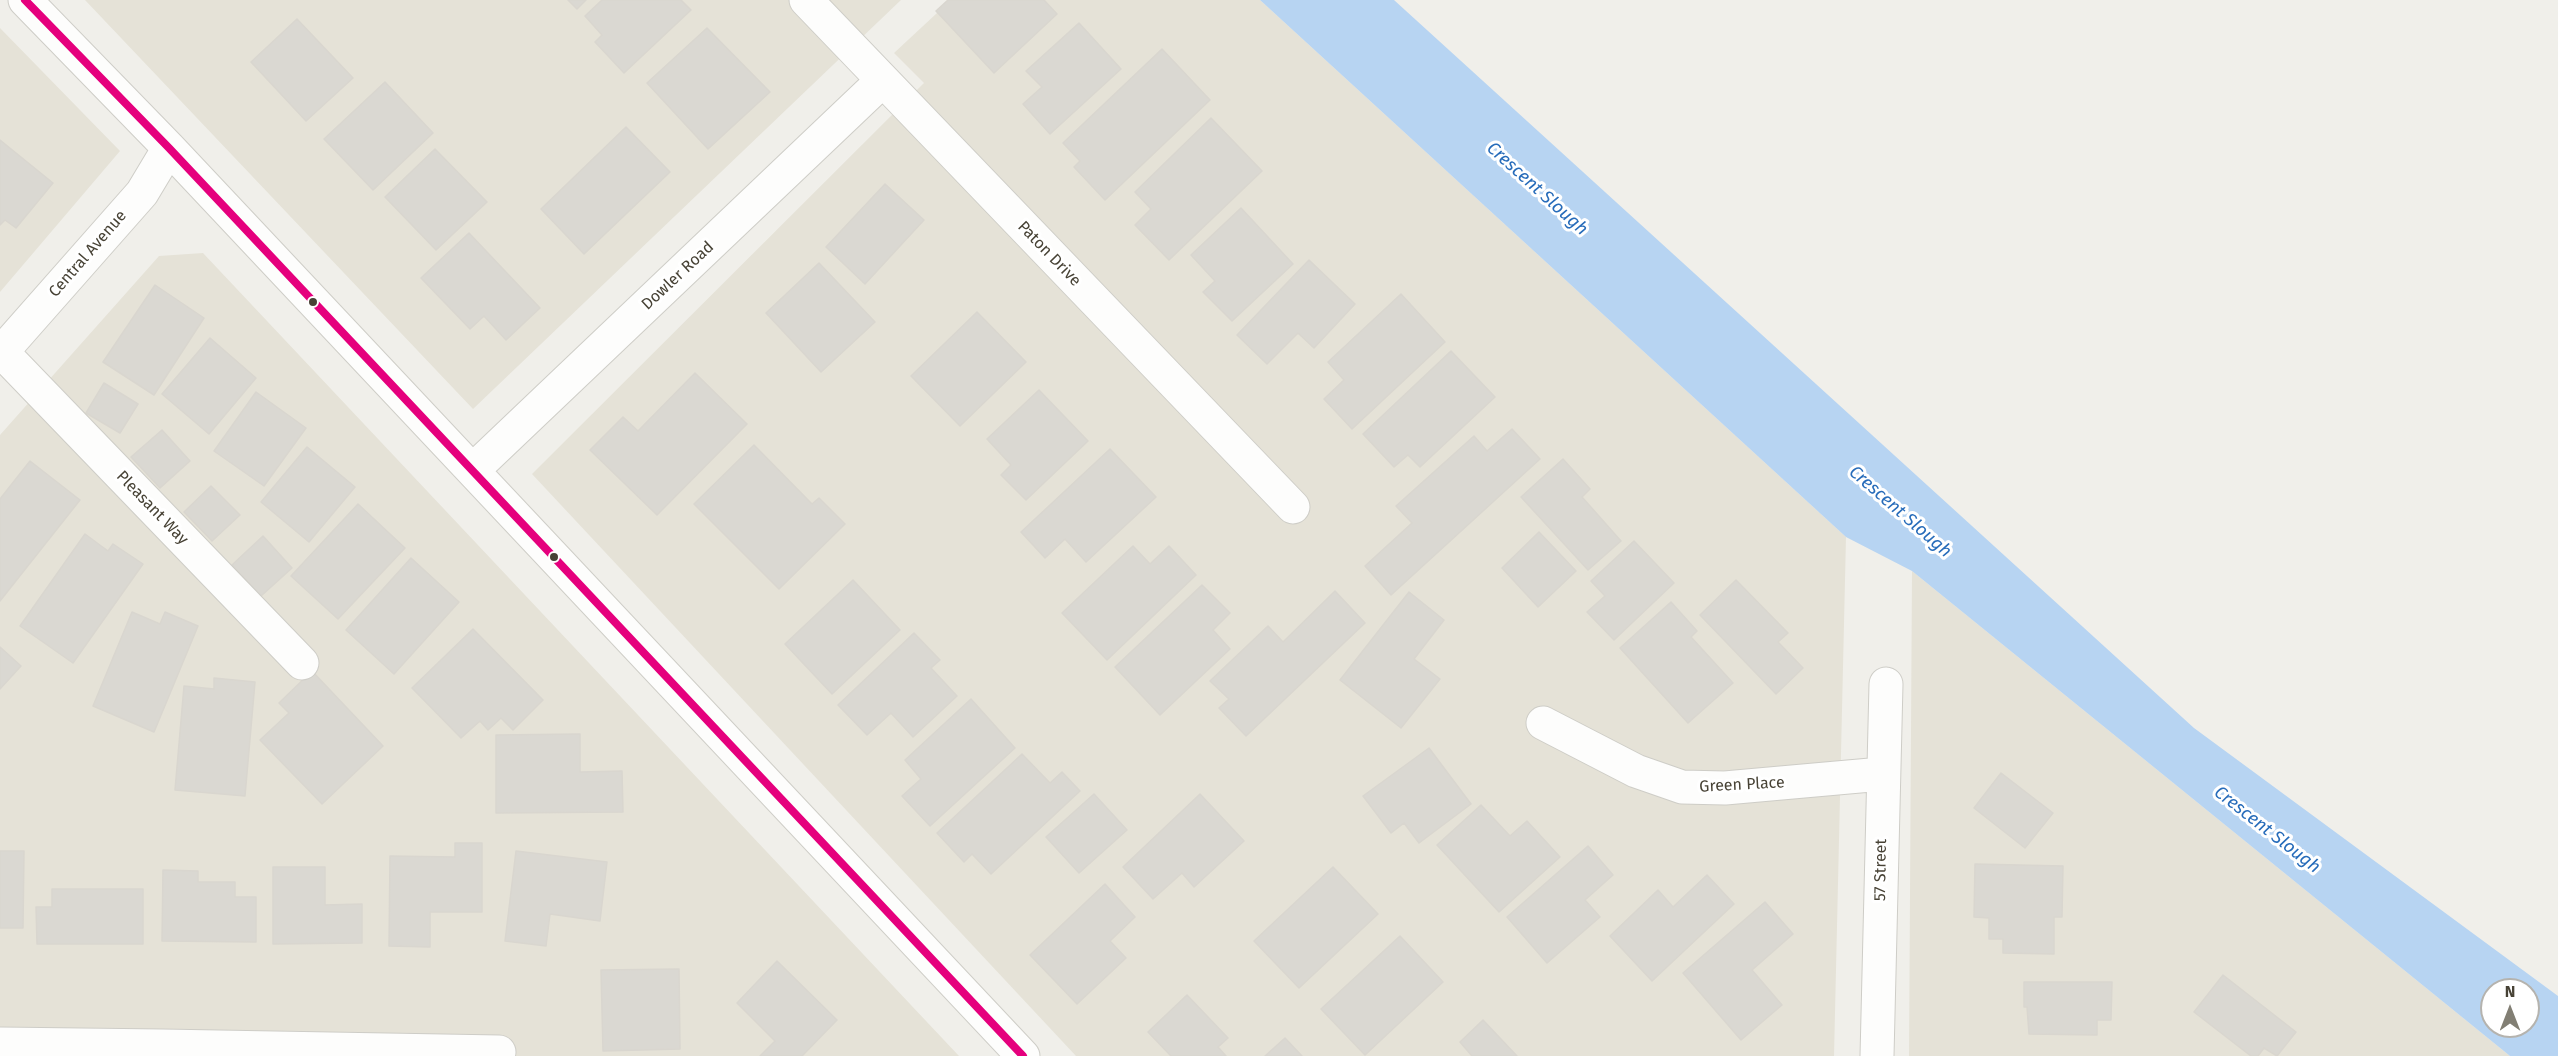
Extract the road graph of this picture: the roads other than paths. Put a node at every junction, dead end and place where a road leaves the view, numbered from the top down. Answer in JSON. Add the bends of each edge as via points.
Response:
{"nodes":[{"id":1,"x":25,"y":0,"type":"edge"},
{"id":2,"x":806,"y":0,"type":"edge"},
{"id":3,"x":882,"y":81,"type":"junction"},
{"id":4,"x":169,"y":148,"type":"junction"},
{"id":5,"x":1,"y":353,"type":"edge"},
{"id":6,"x":472,"y":470,"type":"junction"},
{"id":7,"x":1293,"y":507,"type":"dead end"},
{"id":8,"x":302,"y":663,"type":"dead end"},
{"id":9,"x":1886,"y":684,"type":"dead end"},
{"id":10,"x":1543,"y":723,"type":"dead end"},
{"id":11,"x":1882,"y":774,"type":"junction"},
{"id":12,"x":0,"y":1044,"type":"edge"},
{"id":13,"x":162,"y":1051,"type":"edge"},
{"id":14,"x":499,"y":1052,"type":"dead end"},
{"id":15,"x":1023,"y":1056,"type":"edge"},
{"id":16,"x":1877,"y":1056,"type":"edge"}],
"edges":[{"from":1,"to":4,"type":"street"},
{"from":2,"to":3,"type":"street","name":"Paton Drive"},
{"from":3,"to":6,"type":"street","name":"Dowler Road"},
{"from":3,"to":7,"type":"street","name":"Paton Drive"},
{"from":4,"to":5,"type":"street","name":"Central Avenue","via":[[142,193]]},
{"from":4,"to":6,"type":"street"},
{"from":5,"to":8,"type":"street","name":"Pleasant Way"},
{"from":6,"to":15,"type":"street"},
{"from":9,"to":11,"type":"street","name":"57 Street"},
{"from":10,"to":11,"type":"street","name":"Green Place","via":[[1636,771],[1682,787],[1725,788]]},
{"from":11,"to":16,"type":"street","name":"57 Street"},
{"from":12,"to":13,"type":"street"},
{"from":13,"to":14,"type":"street"}]}
